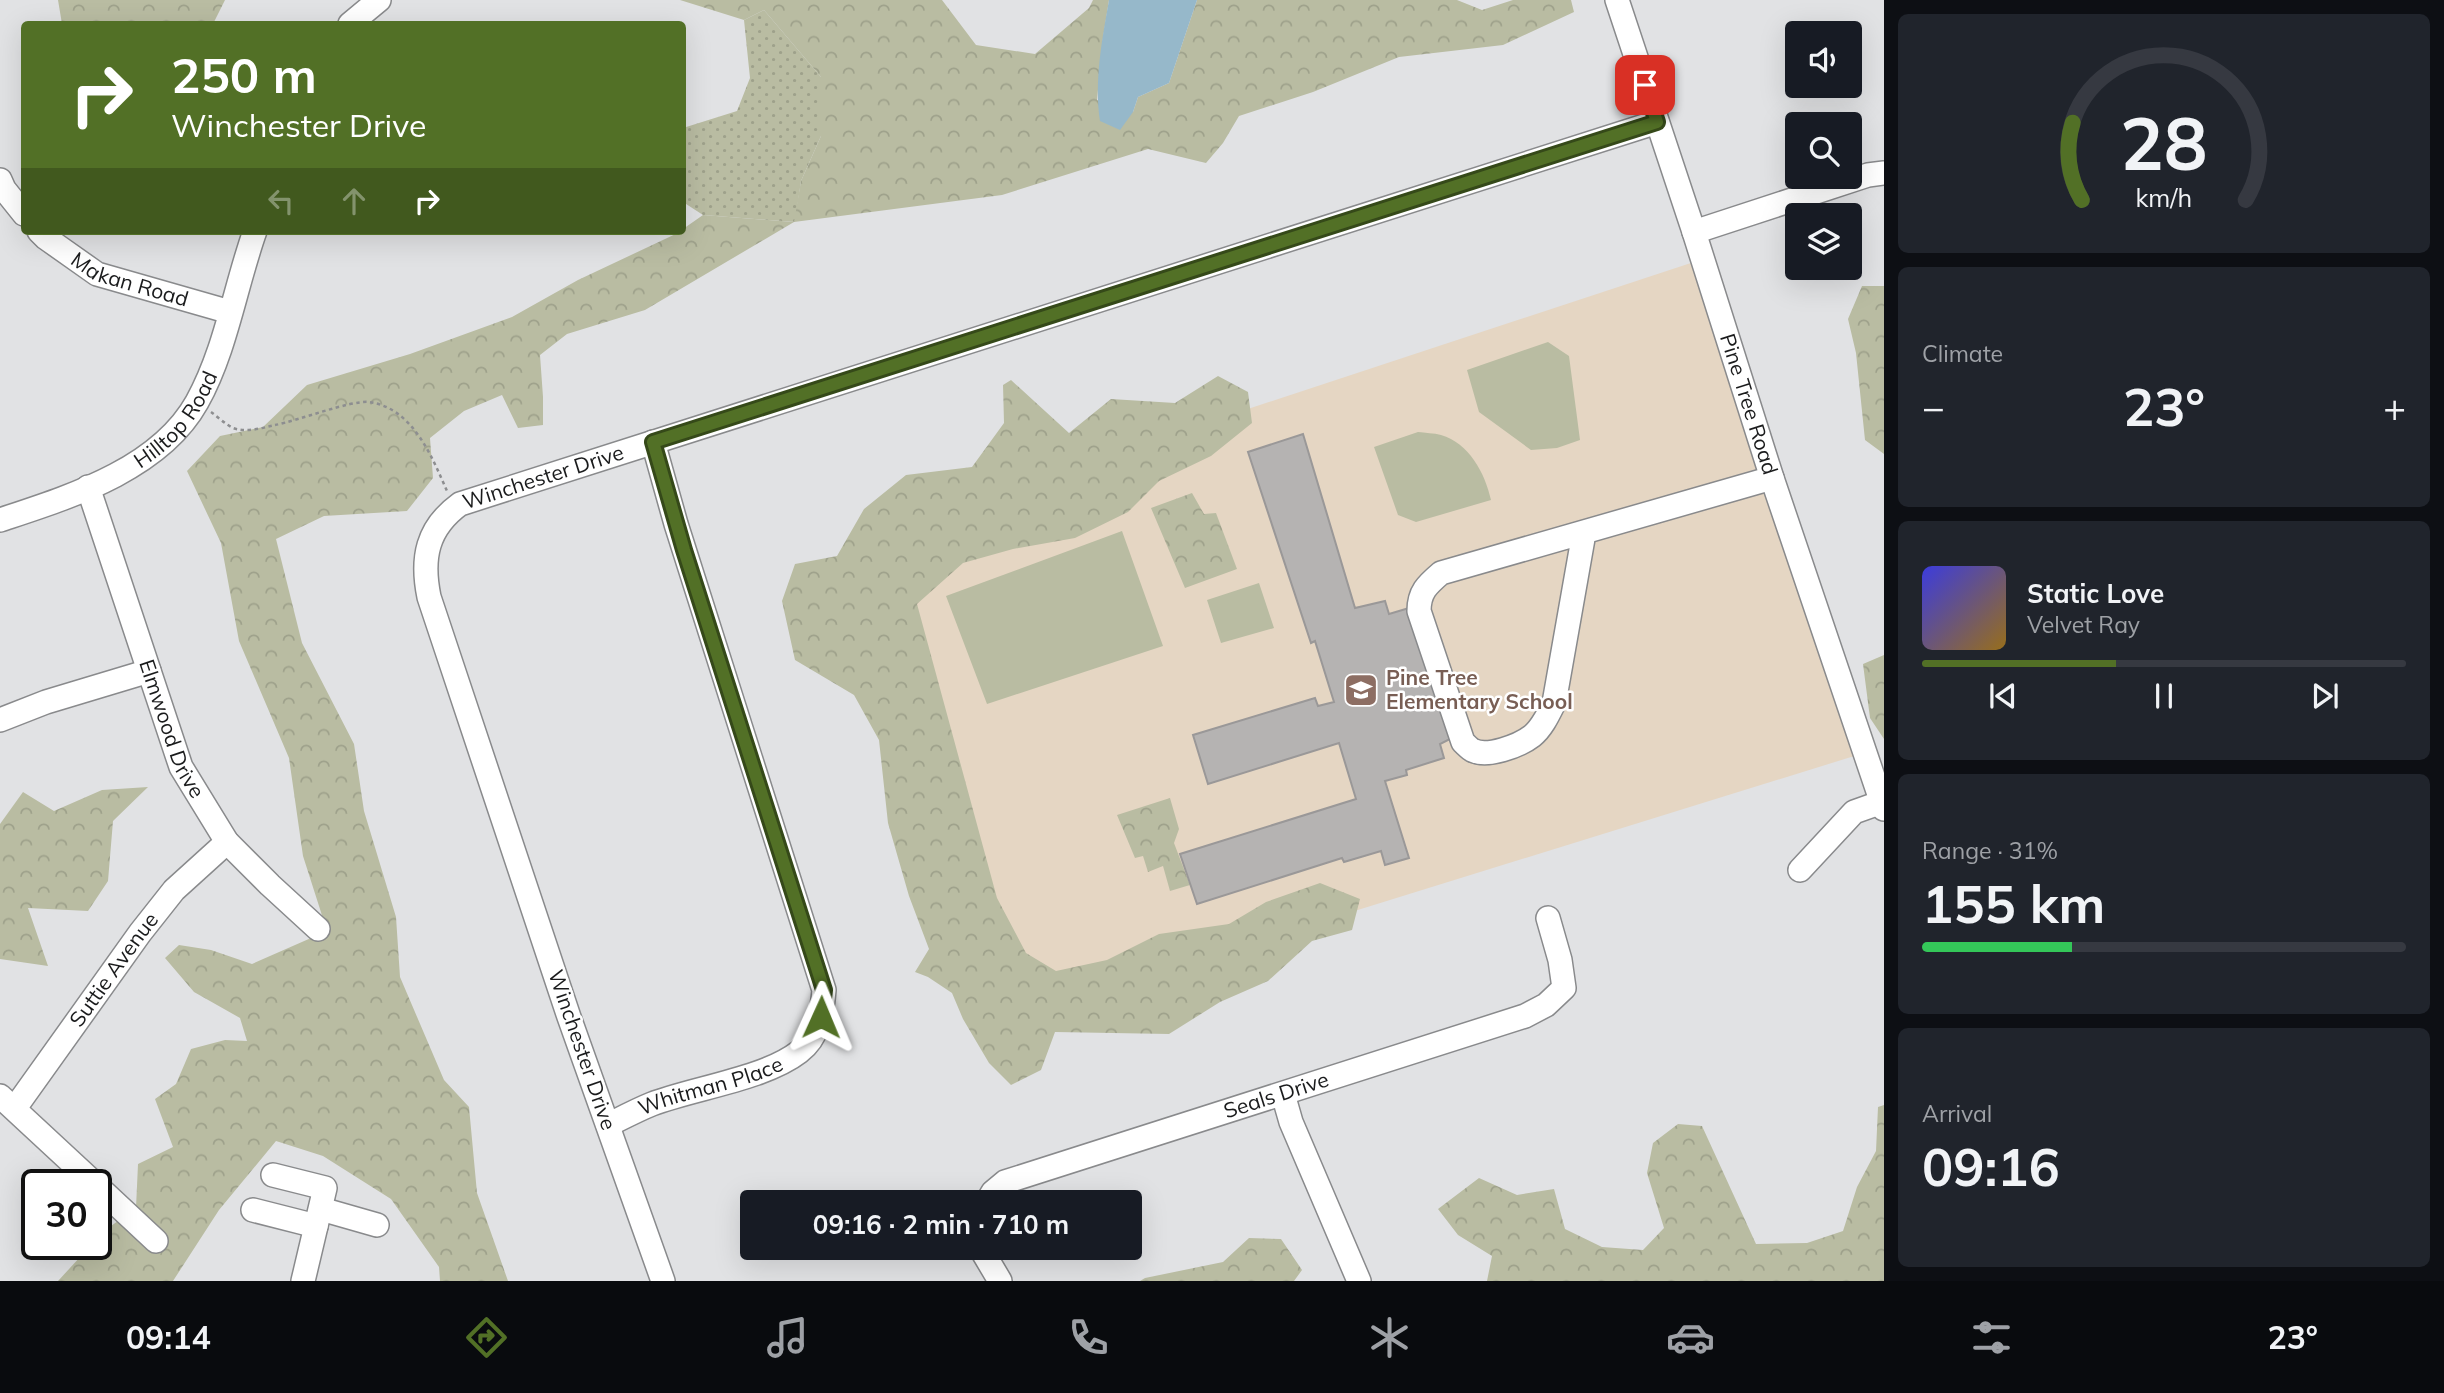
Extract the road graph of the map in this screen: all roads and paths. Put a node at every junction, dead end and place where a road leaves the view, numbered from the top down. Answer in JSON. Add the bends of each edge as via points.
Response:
{"nodes":[{"id":1,"x":379,"y":0,"type":"edge"},
{"id":2,"x":1617,"y":0,"type":"edge"},
{"id":3,"x":354,"y":21,"type":"edge"},
{"id":4,"x":1657,"y":122,"type":"junction"},
{"id":5,"x":1884,"y":173,"type":"edge"},
{"id":6,"x":0,"y":180,"type":"edge"},
{"id":7,"x":21,"y":210,"type":"edge"},
{"id":8,"x":1694,"y":232,"type":"junction"},
{"id":9,"x":42,"y":235,"type":"edge"},
{"id":10,"x":255,"y":235,"type":"edge"},
{"id":11,"x":230,"y":312,"type":"junction"},
{"id":12,"x":197,"y":402,"type":"junction"},
{"id":13,"x":653,"y":442,"type":"junction"},
{"id":14,"x":1772,"y":478,"type":"junction"},
{"id":15,"x":88,"y":487,"type":"junction"},
{"id":16,"x":454,"y":508,"type":"junction"},
{"id":17,"x":0,"y":520,"type":"edge"},
{"id":18,"x":1584,"y":533,"type":"junction"},
{"id":19,"x":149,"y":671,"type":"junction"},
{"id":20,"x":0,"y":720,"type":"edge"},
{"id":21,"x":1883,"y":805,"type":"edge"},
{"id":22,"x":227,"y":842,"type":"junction"},
{"id":23,"x":1800,"y":870,"type":"dead end"},
{"id":24,"x":1548,"y":918,"type":"dead end"},
{"id":25,"x":318,"y":929,"type":"dead end"},
{"id":26,"x":1283,"y":1094,"type":"junction"},
{"id":27,"x":7,"y":1102,"type":"edge"},
{"id":28,"x":608,"y":1125,"type":"junction"},
{"id":29,"x":79,"y":1169,"type":"edge"},
{"id":30,"x":273,"y":1175,"type":"dead end"},
{"id":31,"x":995,"y":1190,"type":"edge"},
{"id":32,"x":112,"y":1200,"type":"edge"},
{"id":33,"x":321,"y":1208,"type":"junction"},
{"id":34,"x":253,"y":1210,"type":"dead end"},
{"id":35,"x":377,"y":1225,"type":"dead end"},
{"id":36,"x":156,"y":1241,"type":"dead end"},
{"id":37,"x":988,"y":1260,"type":"edge"},
{"id":38,"x":303,"y":1281,"type":"edge"},
{"id":39,"x":663,"y":1281,"type":"edge"},
{"id":40,"x":1000,"y":1281,"type":"edge"},
{"id":41,"x":1359,"y":1281,"type":"edge"}],
"edges":[{"from":1,"to":3,"type":"street"},
{"from":2,"to":4,"type":"street","name":"Pine Tree Road"},
{"from":4,"to":8,"type":"street","name":"Pine Tree Road"},
{"from":4,"to":13,"type":"street","name":"Winchester Drive"},
{"from":5,"to":8,"type":"street"},
{"from":6,"to":7,"type":"street"},
{"from":8,"to":14,"type":"street","name":"Pine Tree Road"},
{"from":9,"to":11,"type":"street","name":"Makan Road","via":[[97,274]]},
{"from":10,"to":11,"type":"street","name":"Hilltop Road"},
{"from":11,"to":12,"type":"street","name":"Hilltop Road"},
{"from":12,"to":15,"type":"street","name":"Hilltop Road","via":[[153,454]]},
{"from":12,"to":16,"type":"path","via":[[234,429],[253,430],[368,402],[390,410],[413,427],[434,460]]},
{"from":13,"to":16,"type":"street","name":"Winchester Drive"},
{"from":13,"to":28,"type":"street","name":"Whitman Place","via":[[824,990],[814,1035],[800,1051],[776,1066],[652,1104]]},
{"from":14,"to":18,"type":"street"},
{"from":14,"to":21,"type":"street","name":"Pine Tree Road"},
{"from":15,"to":17,"type":"street","name":"Hilltop Road"},
{"from":15,"to":19,"type":"street","name":"Elmwood Drive"},
{"from":16,"to":28,"type":"street","name":"Winchester Drive","via":[[435,529],[425,559],[429,597]]},
{"from":18,"to":18,"type":"street","via":[[1441,573],[1419,599],[1419,611],[1463,742],[1473,751],[1520,744],[1547,718],[1554,703]]},
{"from":19,"to":20,"type":"street"},
{"from":19,"to":22,"type":"street","name":"Elmwood Drive","via":[[181,767]]},
{"from":21,"to":23,"type":"street","via":[[1854,811]]},
{"from":22,"to":25,"type":"street","name":"Elmwood Drive"},
{"from":22,"to":27,"type":"street","name":"Suttie Avenue","via":[[174,890]]},
{"from":24,"to":26,"type":"street","name":"Seals Drive","via":[[1564,988],[1546,1005],[1525,1016]]},
{"from":26,"to":31,"type":"street","name":"Seals Drive","via":[[1005,1182]]},
{"from":26,"to":41,"type":"street"},
{"from":27,"to":29,"type":"street"},
{"from":28,"to":39,"type":"street","name":"Winchester Drive"},
{"from":30,"to":33,"type":"street"},
{"from":32,"to":36,"type":"street"},
{"from":33,"to":34,"type":"street"},
{"from":33,"to":35,"type":"street"},
{"from":33,"to":38,"type":"street"},
{"from":37,"to":40,"type":"street"}]}
